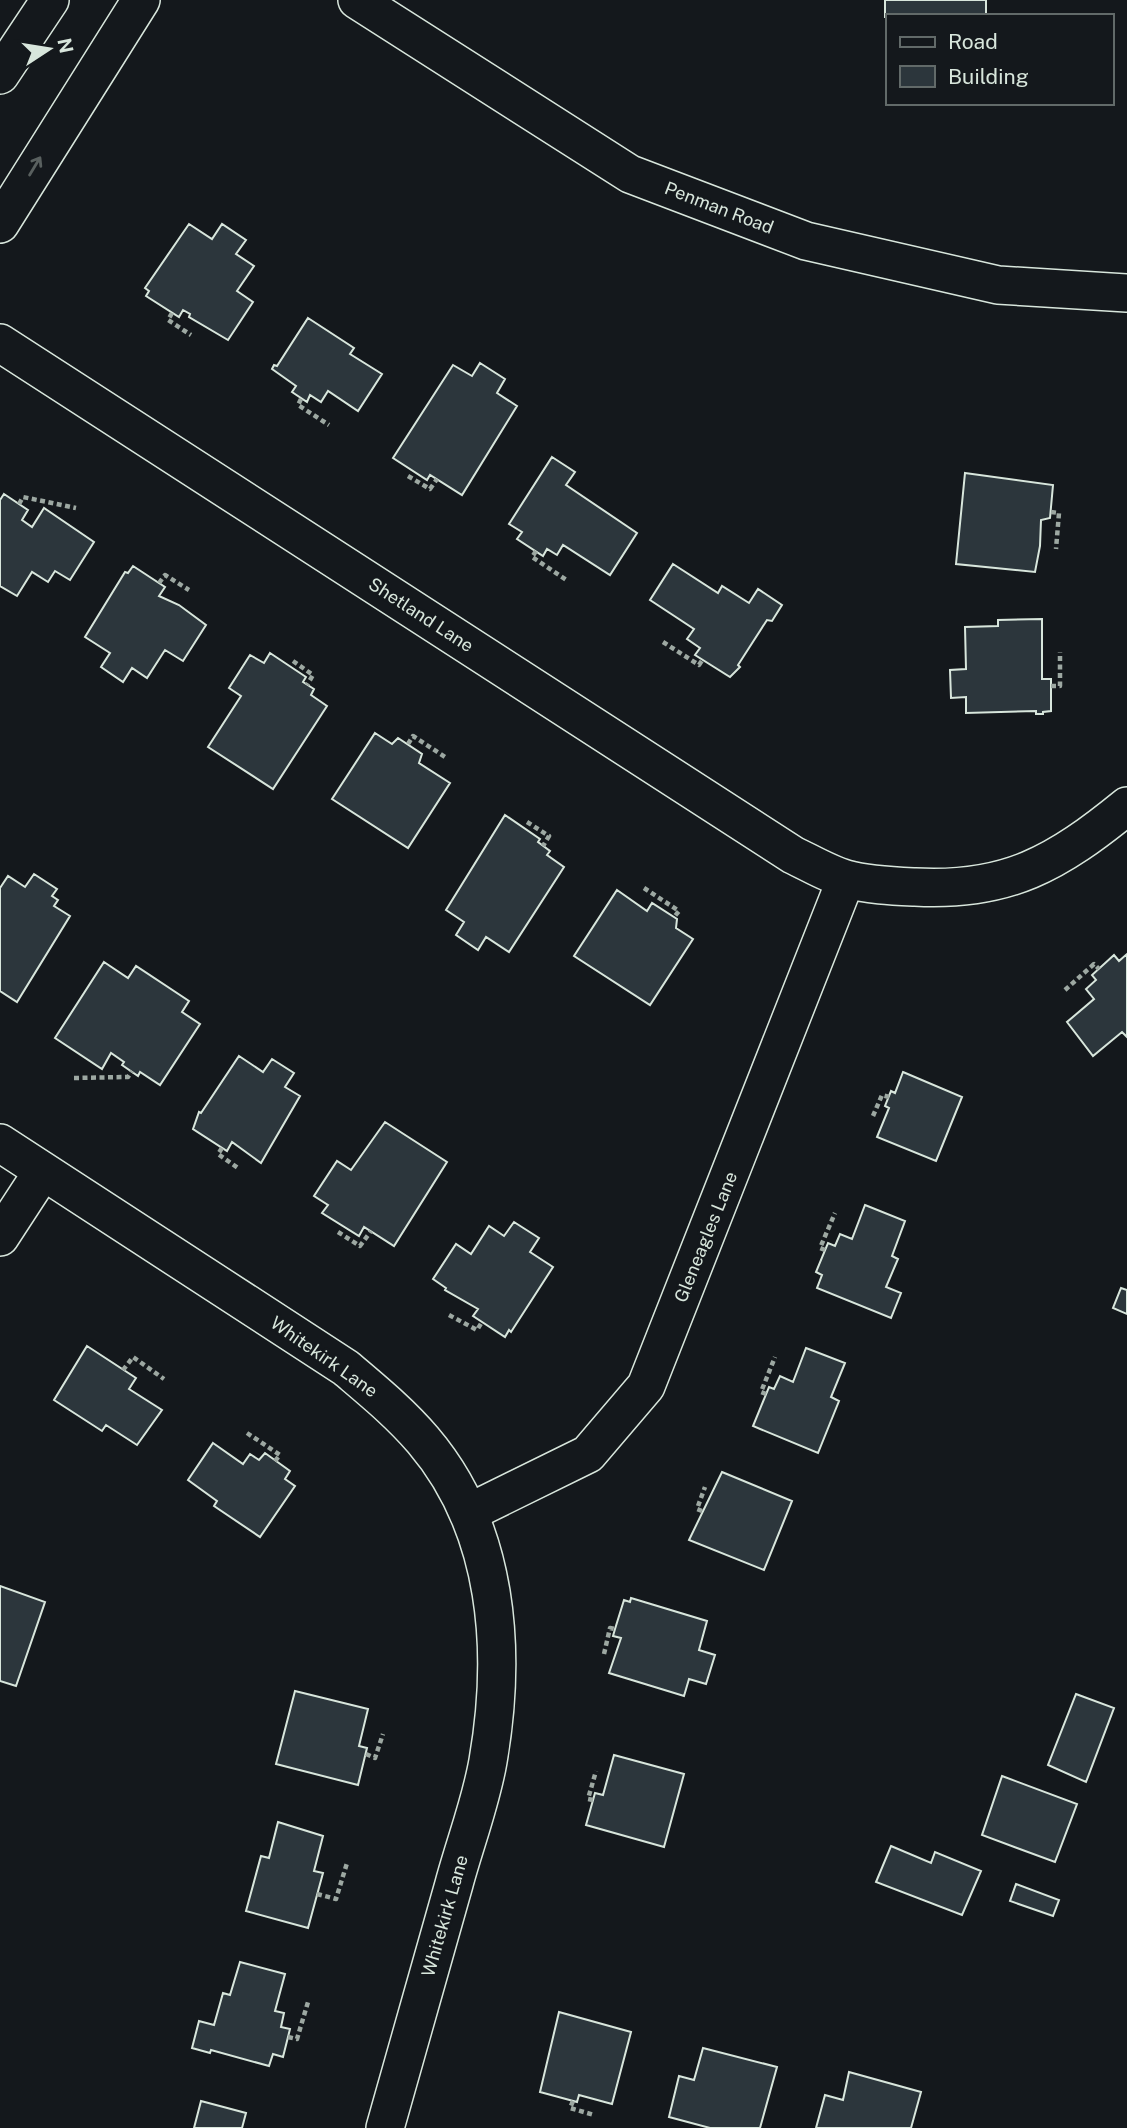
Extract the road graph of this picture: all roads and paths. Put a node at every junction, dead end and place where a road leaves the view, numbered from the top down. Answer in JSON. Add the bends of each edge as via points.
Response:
{"nodes":[{"id":1,"x":50,"y":0,"type":"edge"},
{"id":2,"x":141,"y":0,"type":"edge"},
{"id":3,"x":356,"y":0,"type":"edge"},
{"id":4,"x":0,"y":75,"type":"edge"},
{"id":5,"x":0,"y":224,"type":"edge"},
{"id":6,"x":1127,"y":293,"type":"edge"},
{"id":7,"x":172,"y":313,"type":"dead end"},
{"id":8,"x":191,"y":335,"type":"dead end"},
{"id":9,"x":0,"y":343,"type":"edge"},
{"id":10,"x":301,"y":399,"type":"dead end"},
{"id":11,"x":330,"y":425,"type":"dead end"},
{"id":12,"x":408,"y":475,"type":"dead end"},
{"id":13,"x":437,"y":479,"type":"dead end"},
{"id":14,"x":19,"y":504,"type":"dead end"},
{"id":15,"x":76,"y":508,"type":"dead end"},
{"id":16,"x":1051,"y":512,"type":"dead end"},
{"id":17,"x":1056,"y":549,"type":"dead end"},
{"id":18,"x":536,"y":551,"type":"dead end"},
{"id":19,"x":568,"y":582,"type":"dead end"},
{"id":20,"x":159,"y":583,"type":"dead end"},
{"id":21,"x":189,"y":590,"type":"dead end"},
{"id":22,"x":663,"y":642,"type":"dead end"},
{"id":23,"x":1060,"y":652,"type":"dead end"},
{"id":24,"x":703,"y":659,"type":"dead end"},
{"id":25,"x":293,"y":661,"type":"dead end"},
{"id":26,"x":307,"y":685,"type":"dead end"},
{"id":27,"x":1051,"y":686,"type":"dead end"},
{"id":28,"x":408,"y":744,"type":"dead end"},
{"id":29,"x":445,"y":758,"type":"dead end"},
{"id":30,"x":1127,"y":806,"type":"edge"},
{"id":31,"x":527,"y":822,"type":"dead end"},
{"id":32,"x":542,"y":846,"type":"dead end"},
{"id":33,"x":846,"y":879,"type":"junction"},
{"id":34,"x":644,"y":888,"type":"dead end"},
{"id":35,"x":674,"y":917,"type":"dead end"},
{"id":36,"x":1099,"y":969,"type":"dead end"},
{"id":37,"x":1065,"y":990,"type":"dead end"},
{"id":38,"x":132,"y":1072,"type":"dead end"},
{"id":39,"x":74,"y":1077,"type":"dead end"},
{"id":40,"x":889,"y":1097,"type":"dead end"},
{"id":41,"x":873,"y":1116,"type":"dead end"},
{"id":42,"x":0,"y":1143,"type":"edge"},
{"id":43,"x":222,"y":1148,"type":"dead end"},
{"id":44,"x":239,"y":1168,"type":"dead end"},
{"id":45,"x":43,"y":1171,"type":"junction"},
{"id":46,"x":835,"y":1213,"type":"dead end"},
{"id":47,"x":371,"y":1231,"type":"dead end"},
{"id":48,"x":338,"y":1232,"type":"dead end"},
{"id":49,"x":0,"y":1237,"type":"edge"},
{"id":50,"x":825,"y":1250,"type":"dead end"},
{"id":51,"x":449,"y":1314,"type":"dead end"},
{"id":52,"x":482,"y":1322,"type":"dead end"},
{"id":53,"x":775,"y":1357,"type":"dead end"},
{"id":54,"x":123,"y":1370,"type":"dead end"},
{"id":55,"x":164,"y":1379,"type":"dead end"},
{"id":56,"x":766,"y":1394,"type":"dead end"},
{"id":57,"x":247,"y":1433,"type":"dead end"},
{"id":58,"x":275,"y":1461,"type":"dead end"},
{"id":59,"x":705,"y":1487,"type":"dead end"},
{"id":60,"x":702,"y":1511,"type":"dead end"},
{"id":61,"x":468,"y":1513,"type":"junction"},
{"id":62,"x":615,"y":1629,"type":"dead end"},
{"id":63,"x":604,"y":1654,"type":"dead end"},
{"id":64,"x":383,"y":1734,"type":"dead end"},
{"id":65,"x":366,"y":1754,"type":"dead end"},
{"id":66,"x":596,"y":1771,"type":"dead end"},
{"id":67,"x":593,"y":1800,"type":"dead end"},
{"id":68,"x":347,"y":1863,"type":"dead end"},
{"id":69,"x":317,"y":1894,"type":"dead end"},
{"id":70,"x":308,"y":2002,"type":"dead end"},
{"id":71,"x":288,"y":2037,"type":"dead end"},
{"id":72,"x":573,"y":2101,"type":"dead end"},
{"id":73,"x":594,"y":2115,"type":"dead end"},
{"id":74,"x":385,"y":2128,"type":"edge"}],
"edges":[{"from":1,"to":4,"type":"street"},
{"from":5,"to":2,"type":"street","one_way":true},
{"from":3,"to":6,"type":"street","name":"Penman Road","via":[[629,174],[806,241],[998,285]]},
{"from":7,"to":8,"type":"path","via":[[168,320]]},
{"from":9,"to":33,"type":"street","name":"Shetland Lane","via":[[793,855]]},
{"from":10,"to":11,"type":"path","via":[[298,404]]},
{"from":12,"to":13,"type":"path","via":[[430,489]]},
{"from":14,"to":15,"type":"path","via":[[23,497]]},
{"from":16,"to":17,"type":"path","via":[[1059,513]]},
{"from":18,"to":19,"type":"path","via":[[532,557]]},
{"from":20,"to":21,"type":"path","via":[[165,575]]},
{"from":22,"to":24,"type":"path","via":[[699,665]]},
{"from":23,"to":27,"type":"path","via":[[1060,686]]},
{"from":25,"to":26,"type":"path","via":[[313,675]]},
{"from":28,"to":29,"type":"path","via":[[413,736]]},
{"from":30,"to":33,"type":"street","name":"Shetland Lane","via":[[1090,836],[1036,868],[987,886],[947,889]]},
{"from":31,"to":32,"type":"path","via":[[549,836]]},
{"from":33,"to":61,"type":"street","name":"Gleneagles Lane","via":[[646,1386],[588,1454]]},
{"from":34,"to":35,"type":"path","via":[[679,911]]},
{"from":36,"to":37,"type":"path","via":[[1094,964]]},
{"from":38,"to":39,"type":"path","via":[[128,1077]]},
{"from":40,"to":41,"type":"path","via":[[882,1095]]},
{"from":42,"to":45,"type":"street","name":"Whitekirk Lane"},
{"from":43,"to":44,"type":"path","via":[[218,1154]]},
{"from":45,"to":49,"type":"street"},
{"from":45,"to":61,"type":"street","name":"Whitekirk Lane","via":[[346,1368],[392,1406],[425,1442]]},
{"from":46,"to":50,"type":"path","via":[[820,1248]]},
{"from":47,"to":48,"type":"path","via":[[360,1246]]},
{"from":51,"to":52,"type":"path","via":[[477,1330]]},
{"from":53,"to":56,"type":"path","via":[[761,1392]]},
{"from":54,"to":55,"type":"path","via":[[133,1356]]},
{"from":57,"to":58,"type":"path","via":[[279,1455]]},
{"from":59,"to":60,"type":"path","via":[[697,1508]]},
{"from":61,"to":74,"type":"street","name":"Whitekirk Lane","via":[[485,1561],[497,1618],[498,1672],[488,1763]]},
{"from":62,"to":63,"type":"path","via":[[610,1628]]},
{"from":64,"to":65,"type":"path","via":[[375,1758]]},
{"from":66,"to":67,"type":"path","via":[[588,1799]]},
{"from":68,"to":69,"type":"path","via":[[336,1899]]},
{"from":70,"to":71,"type":"path","via":[[297,2039]]},
{"from":72,"to":73,"type":"path","via":[[570,2108]]}]}
